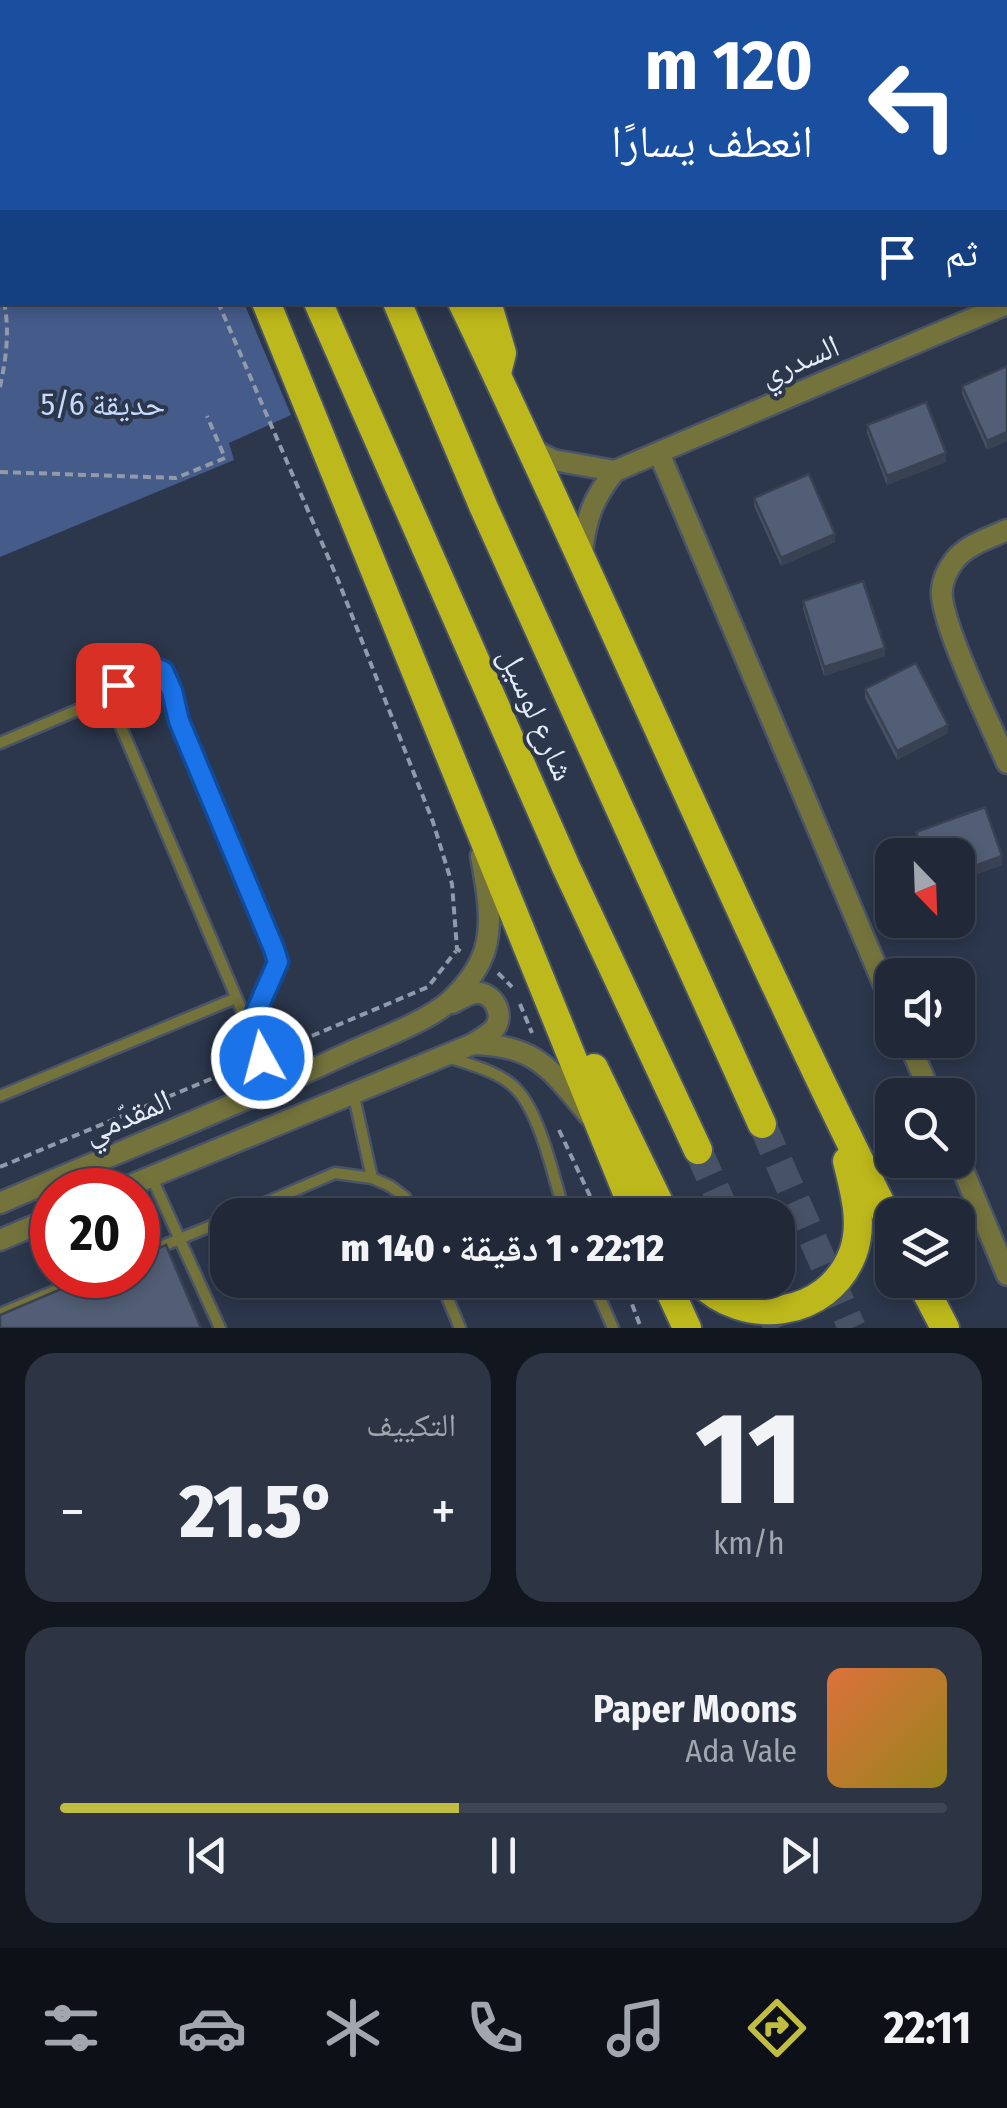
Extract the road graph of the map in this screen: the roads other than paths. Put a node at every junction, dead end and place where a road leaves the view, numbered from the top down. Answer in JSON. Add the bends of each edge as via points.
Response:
{"nodes":[{"id":1,"x":267,"y":305,"type":"edge"},
{"id":2,"x":319,"y":305,"type":"edge"},
{"id":3,"x":398,"y":305,"type":"edge"},
{"id":4,"x":463,"y":305,"type":"edge"},
{"id":5,"x":488,"y":305,"type":"edge"},
{"id":6,"x":1005,"y":305,"type":"edge"},
{"id":7,"x":496,"y":374,"type":"junction"},
{"id":8,"x":531,"y":449,"type":"junction"},
{"id":9,"x":658,"y":452,"type":"junction"},
{"id":10,"x":615,"y":471,"type":"junction"},
{"id":11,"x":1007,"y":530,"type":"edge"},
{"id":12,"x":582,"y":554,"type":"junction"},
{"id":13,"x":110,"y":701,"type":"junction"},
{"id":14,"x":0,"y":743,"type":"edge"},
{"id":15,"x":1007,"y":763,"type":"edge"},
{"id":16,"x":474,"y":820,"type":"junction"},
{"id":17,"x":875,"y":964,"type":"edge"},
{"id":18,"x":545,"y":991,"type":"junction"},
{"id":19,"x":236,"y":998,"type":"junction"},
{"id":20,"x":440,"y":1008,"type":"junction"},
{"id":21,"x":249,"y":1028,"type":"junction"},
{"id":22,"x":473,"y":1044,"type":"junction"},
{"id":23,"x":443,"y":1054,"type":"junction"},
{"id":24,"x":274,"y":1087,"type":"junction"},
{"id":25,"x":353,"y":1092,"type":"junction"},
{"id":26,"x":0,"y":1096,"type":"edge"},
{"id":27,"x":836,"y":1115,"type":"junction"},
{"id":28,"x":762,"y":1124,"type":"tunnel mouth"},
{"id":29,"x":602,"y":1132,"type":"junction"},
{"id":30,"x":698,"y":1150,"type":"tunnel mouth"},
{"id":31,"x":160,"y":1172,"type":"edge"},
{"id":32,"x":372,"y":1178,"type":"junction"},
{"id":33,"x":966,"y":1178,"type":"edge"},
{"id":34,"x":160,"y":1195,"type":"edge"},
{"id":35,"x":277,"y":1198,"type":"edge"},
{"id":36,"x":405,"y":1198,"type":"edge"},
{"id":37,"x":559,"y":1198,"type":"edge"},
{"id":38,"x":629,"y":1198,"type":"edge"},
{"id":39,"x":657,"y":1198,"type":"edge"},
{"id":40,"x":878,"y":1198,"type":"edge"},
{"id":41,"x":0,"y":1203,"type":"edge"},
{"id":42,"x":210,"y":1226,"type":"edge"},
{"id":43,"x":30,"y":1227,"type":"edge"},
{"id":44,"x":180,"y":1238,"type":"junction"},
{"id":45,"x":0,"y":1240,"type":"edge"},
{"id":46,"x":160,"y":1247,"type":"edge"},
{"id":47,"x":1007,"y":1275,"type":"edge"},
{"id":48,"x":38,"y":1298,"type":"edge"},
{"id":49,"x":448,"y":1298,"type":"edge"},
{"id":50,"x":600,"y":1298,"type":"edge"},
{"id":51,"x":673,"y":1298,"type":"edge"},
{"id":52,"x":720,"y":1298,"type":"edge"},
{"id":53,"x":929,"y":1298,"type":"edge"},
{"id":54,"x":0,"y":1314,"type":"edge"},
{"id":55,"x":220,"y":1328,"type":"edge"},
{"id":56,"x":460,"y":1328,"type":"edge"},
{"id":57,"x":613,"y":1328,"type":"edge"},
{"id":58,"x":687,"y":1328,"type":"edge"},
{"id":59,"x":944,"y":1328,"type":"edge"}],
"edges":[{"from":1,"to":16,"type":"highway"},
{"from":2,"to":30,"type":"highway","name":"شارع لوسيل"},
{"from":3,"to":28,"type":"highway","name":"شارع لوسيل"},
{"from":4,"to":7,"type":"highway"},
{"from":5,"to":7,"type":"highway","via":[[502,352]]},
{"from":6,"to":9,"type":"street","name":"السدري"},
{"from":7,"to":8,"type":"highway"},
{"from":8,"to":10,"type":"street"},
{"from":8,"to":12,"type":"highway"},
{"from":9,"to":10,"type":"street","name":"السدري"},
{"from":9,"to":17,"type":"street"},
{"from":10,"to":12,"type":"street","via":[[587,514]]},
{"from":11,"to":15,"type":"street","via":[[956,558],[942,590],[946,618]]},
{"from":12,"to":27,"type":"highway"},
{"from":13,"to":14,"type":"lane"},
{"from":13,"to":19,"type":"lane"},
{"from":13,"to":21,"type":"lane","via":[[123,678],[142,666],[163,671],[168,680],[278,962]]},
{"from":16,"to":18,"type":"highway"},
{"from":16,"to":20,"type":"street","name":"المقدّمي","via":[[488,929],[480,963]]},
{"from":18,"to":29,"type":"highway"},
{"from":18,"to":39,"type":"highway","via":[[597,1073]]},
{"from":19,"to":21,"type":"lane"},
{"from":19,"to":26,"type":"lane"},
{"from":20,"to":22,"type":"street","name":"المقدّمي","via":[[474,993],[497,1005],[495,1028]]},
{"from":20,"to":24,"type":"street","name":"المقدّمي"},
{"from":21,"to":24,"type":"lane"},
{"from":22,"to":23,"type":"street","name":"المقدّمي"},
{"from":22,"to":29,"type":"street","name":"المقدّمي","via":[[532,1054]]},
{"from":23,"to":25,"type":"street","name":"المقدّمي"},
{"from":23,"to":37,"type":"lane","via":[[518,1090],[540,1133]]},
{"from":24,"to":41,"type":"street","name":"المقدّمي"},
{"from":25,"to":31,"type":"street","name":"المقدّمي"},
{"from":25,"to":32,"type":"lane"},
{"from":27,"to":40,"type":"highway"},
{"from":27,"to":52,"type":"highway","via":[[858,1203],[854,1252],[831,1286],[788,1309],[752,1311]]},
{"from":29,"to":38,"type":"highway"},
{"from":32,"to":35,"type":"lane","via":[[335,1173]]},
{"from":32,"to":36,"type":"lane"},
{"from":33,"to":47,"type":"street"},
{"from":34,"to":44,"type":"lane"},
{"from":42,"to":44,"type":"lane"},
{"from":43,"to":45,"type":"street"},
{"from":44,"to":46,"type":"lane"},
{"from":44,"to":55,"type":"lane"},
{"from":48,"to":54,"type":"lane"},
{"from":49,"to":56,"type":"lane"},
{"from":50,"to":57,"type":"lane"},
{"from":51,"to":58,"type":"highway"},
{"from":53,"to":59,"type":"highway"}]}
